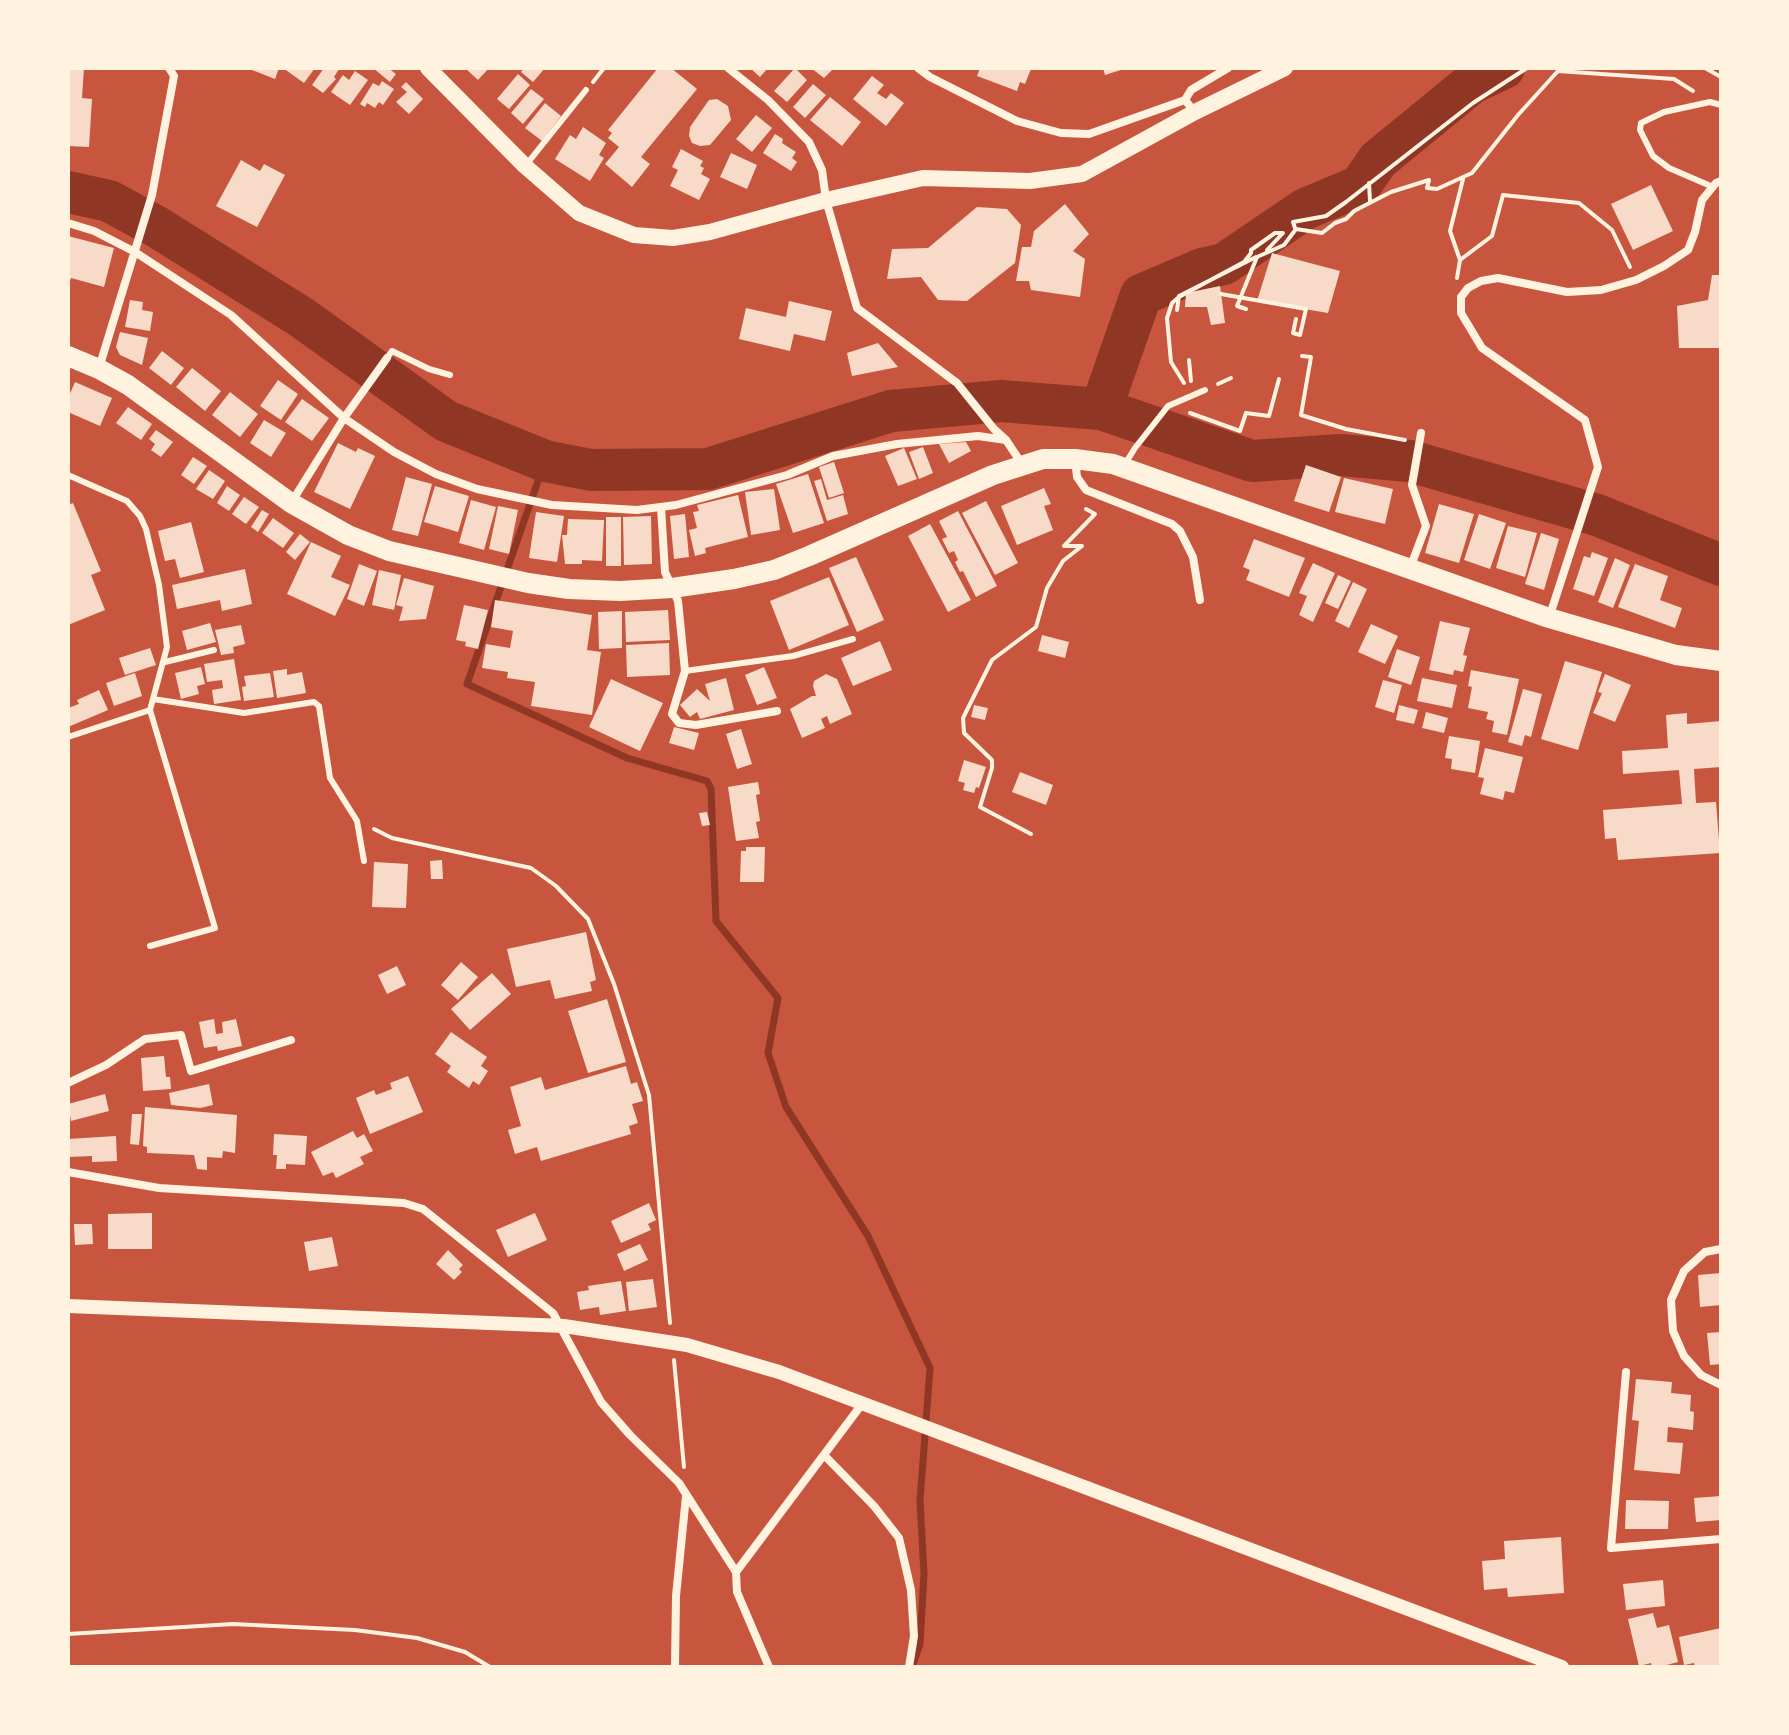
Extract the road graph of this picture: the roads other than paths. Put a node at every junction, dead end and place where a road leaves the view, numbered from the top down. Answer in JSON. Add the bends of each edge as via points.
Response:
{"nodes":[{"id":1,"x":169,"y":68,"type":"edge"},
{"id":2,"x":428,"y":68,"type":"edge"},
{"id":3,"x":728,"y":68,"type":"edge"},
{"id":4,"x":918,"y":68,"type":"edge"},
{"id":5,"x":1228,"y":68,"type":"edge"},
{"id":6,"x":1285,"y":68,"type":"edge"},
{"id":7,"x":586,"y":90,"type":"dead end"},
{"id":8,"x":1721,"y":105,"type":"edge"},
{"id":9,"x":1190,"y":106,"type":"junction"},
{"id":10,"x":525,"y":166,"type":"junction"},
{"id":11,"x":1717,"y":184,"type":"edge"},
{"id":12,"x":826,"y":200,"type":"junction"},
{"id":13,"x":68,"y":223,"type":"edge"},
{"id":14,"x":136,"y":249,"type":"junction"},
{"id":15,"x":68,"y":356,"type":"edge"},
{"id":16,"x":387,"y":358,"type":"joint"},
{"id":17,"x":99,"y":369,"type":"junction"},
{"id":18,"x":450,"y":375,"type":"dead end"},
{"id":19,"x":1205,"y":390,"type":"dead end"},
{"id":20,"x":344,"y":418,"type":"junction"},
{"id":21,"x":1420,"y":437,"type":"road end"},
{"id":22,"x":1006,"y":440,"type":"junction"},
{"id":23,"x":1022,"y":465,"type":"junction"},
{"id":24,"x":1076,"y":468,"type":"junction"},
{"id":25,"x":1123,"y":468,"type":"junction"},
{"id":26,"x":68,"y":475,"type":"edge"},
{"id":27,"x":291,"y":503,"type":"junction"},
{"id":28,"x":661,"y":507,"type":"junction"},
{"id":29,"x":1410,"y":569,"type":"junction"},
{"id":30,"x":672,"y":588,"type":"junction"},
{"id":31,"x":1200,"y":600,"type":"dead end"},
{"id":32,"x":1549,"y":618,"type":"junction"},
{"id":33,"x":853,"y":639,"type":"dead end"},
{"id":34,"x":214,"y":650,"type":"dead end"},
{"id":35,"x":1721,"y":661,"type":"edge"},
{"id":36,"x":165,"y":662,"type":"junction"},
{"id":37,"x":685,"y":671,"type":"junction"},
{"id":38,"x":153,"y":699,"type":"junction"},
{"id":39,"x":150,"y":710,"type":"junction"},
{"id":40,"x":777,"y":711,"type":"dead end"},
{"id":41,"x":68,"y":737,"type":"edge"},
{"id":42,"x":364,"y":861,"type":"dead end"},
{"id":43,"x":150,"y":946,"type":"dead end"},
{"id":44,"x":291,"y":1040,"type":"dead end"},
{"id":45,"x":68,"y":1083,"type":"edge"},
{"id":46,"x":68,"y":1172,"type":"edge"},
{"id":47,"x":1721,"y":1249,"type":"edge"},
{"id":48,"x":68,"y":1306,"type":"edge"},
{"id":49,"x":1626,"y":1372,"type":"dead end"},
{"id":50,"x":1721,"y":1385,"type":"edge"},
{"id":51,"x":862,"y":1404,"type":"junction"},
{"id":52,"x":824,"y":1455,"type":"junction"},
{"id":53,"x":686,"y":1495,"type":"junction"},
{"id":54,"x":1721,"y":1539,"type":"edge"},
{"id":55,"x":736,"y":1572,"type":"junction"},
{"id":56,"x":675,"y":1667,"type":"edge"},
{"id":57,"x":769,"y":1667,"type":"edge"},
{"id":58,"x":909,"y":1667,"type":"edge"},
{"id":59,"x":1562,"y":1667,"type":"edge"}],
"edges":[{"from":1,"to":14,"type":"street","via":[[174,76],[152,195]]},
{"from":2,"to":10,"type":"main road"},
{"from":3,"to":12,"type":"street","via":[[809,142],[822,170]]},
{"from":4,"to":9,"type":"street","via":[[1017,121],[1061,133],[1089,134]]},
{"from":5,"to":9,"type":"street","via":[[1191,90]]},
{"from":6,"to":9,"type":"main road"},
{"from":7,"to":10,"type":"lane"},
{"from":8,"to":11,"type":"lane","via":[[1710,102],[1664,112],[1641,123],[1640,130],[1653,156],[1669,168]]},
{"from":9,"to":12,"type":"main road","via":[[1082,174],[1030,181],[923,178]]},
{"from":10,"to":12,"type":"main road","via":[[579,213],[634,235],[673,238],[710,232]]},
{"from":11,"to":32,"type":"street","via":[[1702,200],[1688,250],[1636,280],[1567,292],[1498,278],[1481,281],[1461,297],[1461,313],[1482,348],[1585,420],[1598,467]]},
{"from":12,"to":22,"type":"street","via":[[857,308],[957,383]]},
{"from":13,"to":14,"type":"street"},
{"from":14,"to":17,"type":"street"},
{"from":14,"to":20,"type":"street","via":[[231,315]]},
{"from":15,"to":17,"type":"main road"},
{"from":16,"to":18,"type":"lane","via":[[392,351]]},
{"from":16,"to":20,"type":"street"},
{"from":17,"to":27,"type":"main road"},
{"from":19,"to":25,"type":"lane","via":[[1168,406]]},
{"from":20,"to":27,"type":"street"},
{"from":20,"to":28,"type":"street","via":[[394,452],[477,489],[552,505]]},
{"from":21,"to":29,"type":"street","via":[[1412,485],[1426,526]]},
{"from":22,"to":23,"type":"street"},
{"from":22,"to":28,"type":"street","via":[[971,436],[833,456],[787,475]]},
{"from":23,"to":24,"type":"main road","via":[[1043,459]]},
{"from":23,"to":30,"type":"main road","via":[[774,570]]},
{"from":24,"to":25,"type":"main road"},
{"from":24,"to":31,"type":"street","via":[[1086,490],[1180,531],[1193,557]]},
{"from":25,"to":29,"type":"main road"},
{"from":26,"to":36,"type":"lane","via":[[127,501],[140,516],[159,585]]},
{"from":27,"to":30,"type":"main road","via":[[389,551],[528,583],[581,590]]},
{"from":28,"to":30,"type":"street","via":[[665,572]]},
{"from":29,"to":32,"type":"main road"},
{"from":30,"to":37,"type":"street"},
{"from":32,"to":35,"type":"main road","via":[[1676,655]]},
{"from":33,"to":37,"type":"lane","via":[[793,656]]},
{"from":34,"to":36,"type":"lane"},
{"from":36,"to":38,"type":"lane"},
{"from":37,"to":40,"type":"street","via":[[672,714],[679,723],[696,725]]},
{"from":38,"to":39,"type":"lane"},
{"from":38,"to":42,"type":"lane","via":[[244,713],[314,702],[319,706],[330,778],[357,821]]},
{"from":39,"to":41,"type":"lane"},
{"from":39,"to":43,"type":"lane","via":[[215,928]]},
{"from":44,"to":45,"type":"street","via":[[191,1071],[181,1035],[145,1039]]},
{"from":46,"to":53,"type":"street","via":[[159,1188],[404,1203],[423,1209],[553,1313],[601,1402]]},
{"from":47,"to":50,"type":"street","via":[[1705,1252],[1684,1271],[1671,1300],[1673,1331],[1684,1356],[1701,1375]]},
{"from":48,"to":51,"type":"street","via":[[564,1326],[687,1345]]},
{"from":49,"to":54,"type":"street","via":[[1611,1548]]},
{"from":51,"to":52,"type":"street"},
{"from":51,"to":59,"type":"street"},
{"from":52,"to":55,"type":"street"},
{"from":52,"to":58,"type":"street","via":[[899,1538],[911,1590],[914,1636]]},
{"from":53,"to":55,"type":"street"},
{"from":53,"to":56,"type":"street"},
{"from":55,"to":57,"type":"street","via":[[737,1592]]}]}
